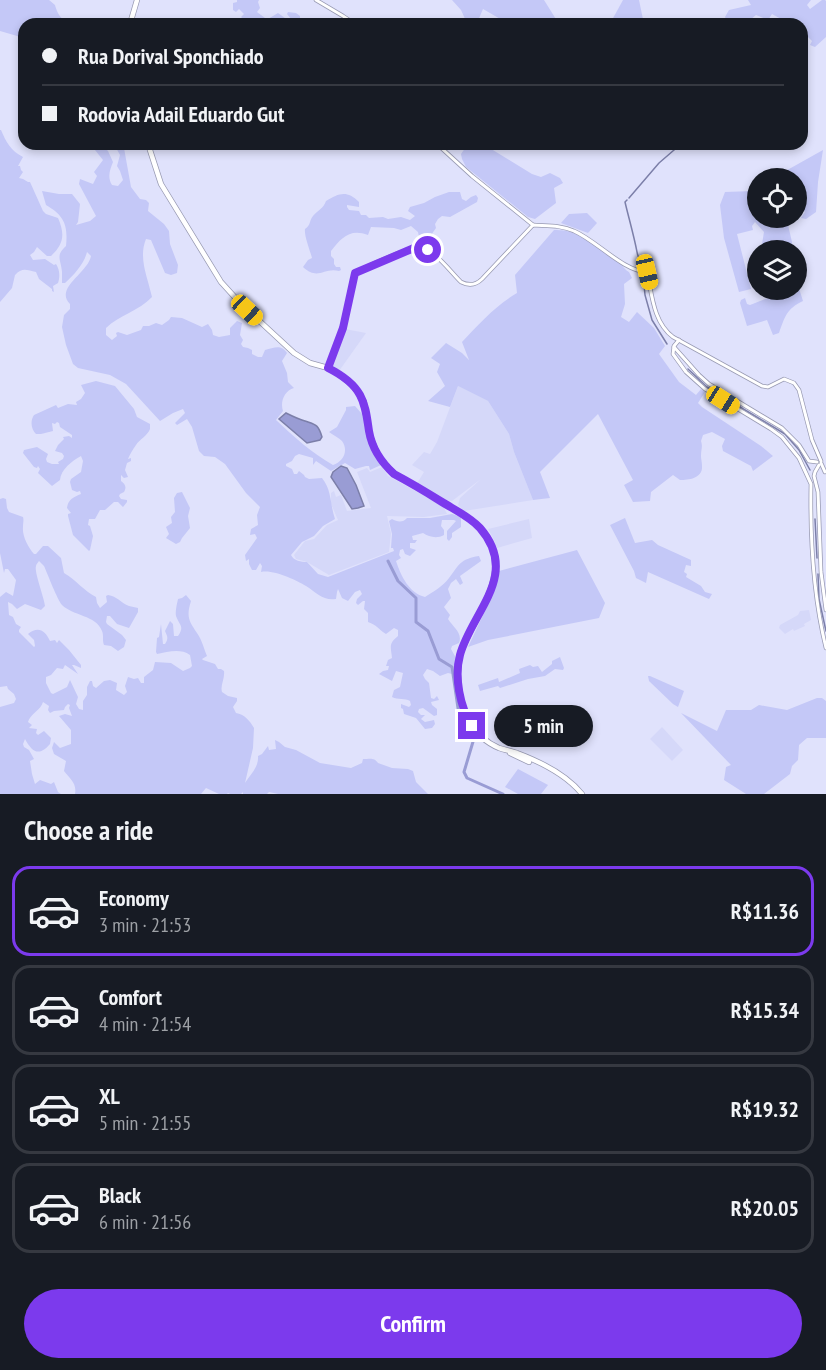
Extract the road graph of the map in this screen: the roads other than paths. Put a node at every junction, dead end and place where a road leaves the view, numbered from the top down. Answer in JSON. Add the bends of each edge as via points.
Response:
{"nodes":[{"id":1,"x":137,"y":0,"type":"edge"},
{"id":2,"x":316,"y":0,"type":"edge"},
{"id":3,"x":132,"y":18,"type":"edge"},
{"id":4,"x":346,"y":18,"type":"edge"},
{"id":5,"x":150,"y":150,"type":"edge"},
{"id":6,"x":444,"y":150,"type":"edge"},
{"id":7,"x":533,"y":225,"type":"junction"},
{"id":8,"x":673,"y":337,"type":"junction"},
{"id":9,"x":679,"y":340,"type":"junction"},
{"id":10,"x":674,"y":346,"type":"junction"},
{"id":11,"x":688,"y":363,"type":"junction"},
{"id":12,"x":328,"y":368,"type":"junction"},
{"id":13,"x":683,"y":368,"type":"junction"},
{"id":14,"x":819,"y":463,"type":"junction"},
{"id":15,"x":826,"y":473,"type":"edge"},
{"id":16,"x":812,"y":480,"type":"junction"},
{"id":17,"x":812,"y":517,"type":"junction"},
{"id":18,"x":819,"y":518,"type":"junction"},
{"id":19,"x":814,"y":560,"type":"junction"},
{"id":20,"x":821,"y":560,"type":"junction"},
{"id":21,"x":826,"y":610,"type":"edge"},
{"id":22,"x":826,"y":648,"type":"edge"},
{"id":23,"x":581,"y":794,"type":"edge"}],
"edges":[{"from":1,"to":3,"type":"main road"},
{"from":2,"to":4,"type":"street"},
{"from":5,"to":12,"type":"main road","via":[[165,191],[221,282],[294,353]]},
{"from":6,"to":7,"type":"street"},
{"from":7,"to":8,"type":"street","via":[[573,231],[633,269],[647,272],[658,320]]},
{"from":7,"to":12,"type":"street","via":[[473,285],[461,282],[422,248],[357,271],[342,333]]},
{"from":8,"to":9,"type":"street"},
{"from":8,"to":10,"type":"street"},
{"from":9,"to":10,"type":"street"},
{"from":9,"to":14,"type":"street","via":[[762,386],[784,379],[794,383]]},
{"from":10,"to":11,"type":"street"},
{"from":10,"to":13,"type":"street","via":[[674,355]]},
{"from":11,"to":13,"type":"street"},
{"from":11,"to":14,"type":"street","via":[[709,384],[782,428],[809,461]]},
{"from":12,"to":23,"type":"main road","via":[[345,378],[360,395],[369,433],[387,468],[468,518],[489,543],[495,564],[493,583],[462,650],[458,670],[463,709],[472,726],[489,743],[564,776]]},
{"from":13,"to":16,"type":"street","via":[[705,388],[782,437]]},
{"from":14,"to":15,"type":"street"},
{"from":14,"to":16,"type":"street"},
{"from":16,"to":17,"type":"street"},
{"from":16,"to":18,"type":"street","via":[[818,492]]},
{"from":17,"to":18,"type":"street"},
{"from":17,"to":19,"type":"street"},
{"from":18,"to":20,"type":"street"},
{"from":19,"to":20,"type":"street"},
{"from":19,"to":22,"type":"street"},
{"from":20,"to":21,"type":"street"}]}
